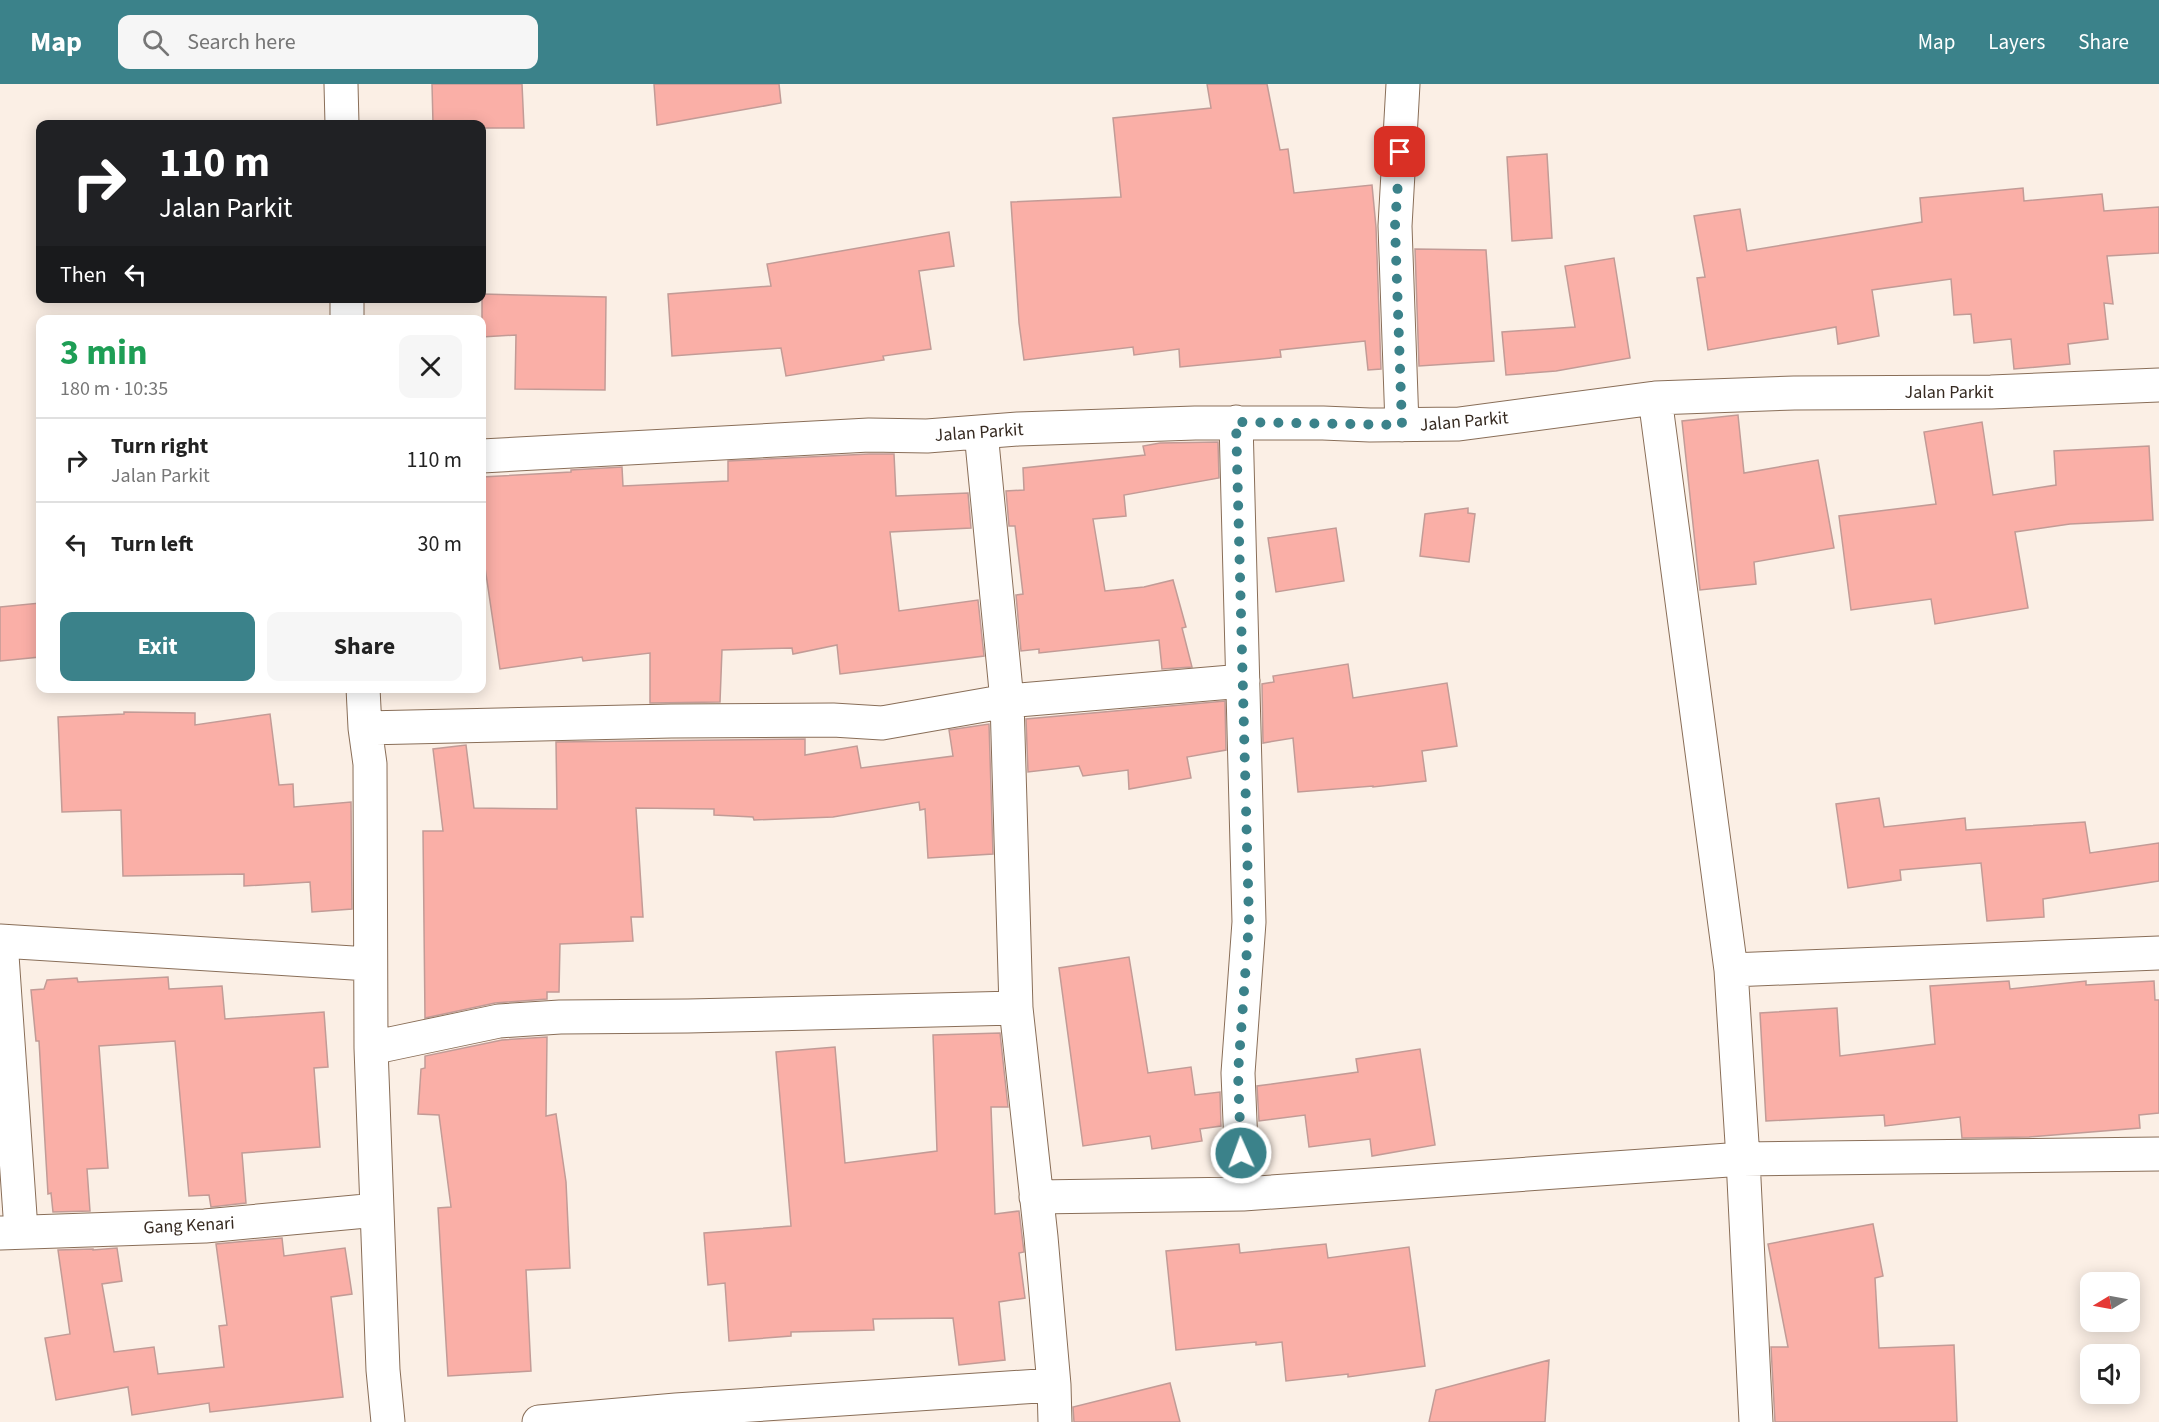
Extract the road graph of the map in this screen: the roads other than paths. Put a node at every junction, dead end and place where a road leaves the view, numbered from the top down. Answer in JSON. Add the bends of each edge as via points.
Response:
{"nodes":[{"id":1,"x":341,"y":84,"type":"edge"},
{"id":2,"x":1403,"y":84,"type":"edge"},
{"id":3,"x":342,"y":120,"type":"edge"},
{"id":4,"x":2159,"y":385,"type":"edge"},
{"id":5,"x":1654,"y":398,"type":"junction"},
{"id":6,"x":1236,"y":422,"type":"junction"},
{"id":7,"x":1402,"y":425,"type":"junction"},
{"id":8,"x":981,"y":432,"type":"junction"},
{"id":9,"x":486,"y":456,"type":"edge"},
{"id":10,"x":1243,"y":681,"type":"junction"},
{"id":11,"x":363,"y":693,"type":"edge"},
{"id":12,"x":1007,"y":701,"type":"junction"},
{"id":13,"x":365,"y":728,"type":"junction"},
{"id":14,"x":1,"y":941,"type":"edge"},
{"id":15,"x":2159,"y":952,"type":"edge"},
{"id":16,"x":369,"y":964,"type":"junction"},
{"id":17,"x":1731,"y":970,"type":"junction"},
{"id":18,"x":1016,"y":1008,"type":"junction"},
{"id":19,"x":370,"y":1048,"type":"junction"},
{"id":20,"x":2159,"y":1154,"type":"edge"},
{"id":21,"x":1743,"y":1159,"type":"junction"},
{"id":22,"x":1243,"y":1194,"type":"junction"},
{"id":23,"x":1036,"y":1197,"type":"junction"},
{"id":24,"x":377,"y":1210,"type":"junction"},
{"id":25,"x":11,"y":1232,"type":"edge"},
{"id":26,"x":1054,"y":1385,"type":"junction"},
{"id":27,"x":388,"y":1422,"type":"edge"},
{"id":28,"x":540,"y":1422,"type":"edge"},
{"id":29,"x":1056,"y":1422,"type":"edge"},
{"id":30,"x":1756,"y":1422,"type":"edge"}],
"edges":[{"from":1,"to":3,"type":"street"},
{"from":2,"to":7,"type":"street","via":[[1395,226]]},
{"from":4,"to":5,"type":"street","name":"Jalan Parkit"},
{"from":5,"to":7,"type":"street","name":"Jalan Parkit","via":[[1460,424]]},
{"from":5,"to":17,"type":"street"},
{"from":6,"to":7,"type":"street","name":"Jalan Parkit"},
{"from":6,"to":8,"type":"street","name":"Jalan Parkit"},
{"from":6,"to":10,"type":"street"},
{"from":8,"to":9,"type":"street","name":"Jalan Parkit"},
{"from":8,"to":12,"type":"street"},
{"from":10,"to":12,"type":"street"},
{"from":10,"to":22,"type":"street","via":[[1249,922],[1238,1073]]},
{"from":11,"to":13,"type":"street"},
{"from":12,"to":13,"type":"street","via":[[882,723],[683,721]]},
{"from":12,"to":18,"type":"street"},
{"from":13,"to":16,"type":"street","via":[[370,764]]},
{"from":14,"to":16,"type":"street"},
{"from":14,"to":25,"type":"street"},
{"from":15,"to":17,"type":"street"},
{"from":16,"to":19,"type":"street"},
{"from":17,"to":21,"type":"street"},
{"from":18,"to":19,"type":"street","via":[[560,1017],[498,1022]]},
{"from":18,"to":23,"type":"street"},
{"from":19,"to":24,"type":"street"},
{"from":20,"to":21,"type":"street"},
{"from":21,"to":22,"type":"street"},
{"from":21,"to":30,"type":"street"},
{"from":22,"to":23,"type":"street"},
{"from":23,"to":26,"type":"street"},
{"from":24,"to":25,"type":"street","name":"Gang Kenari","via":[[205,1226]]},
{"from":24,"to":27,"type":"street"},
{"from":26,"to":28,"type":"street"},
{"from":26,"to":29,"type":"street"}]}
